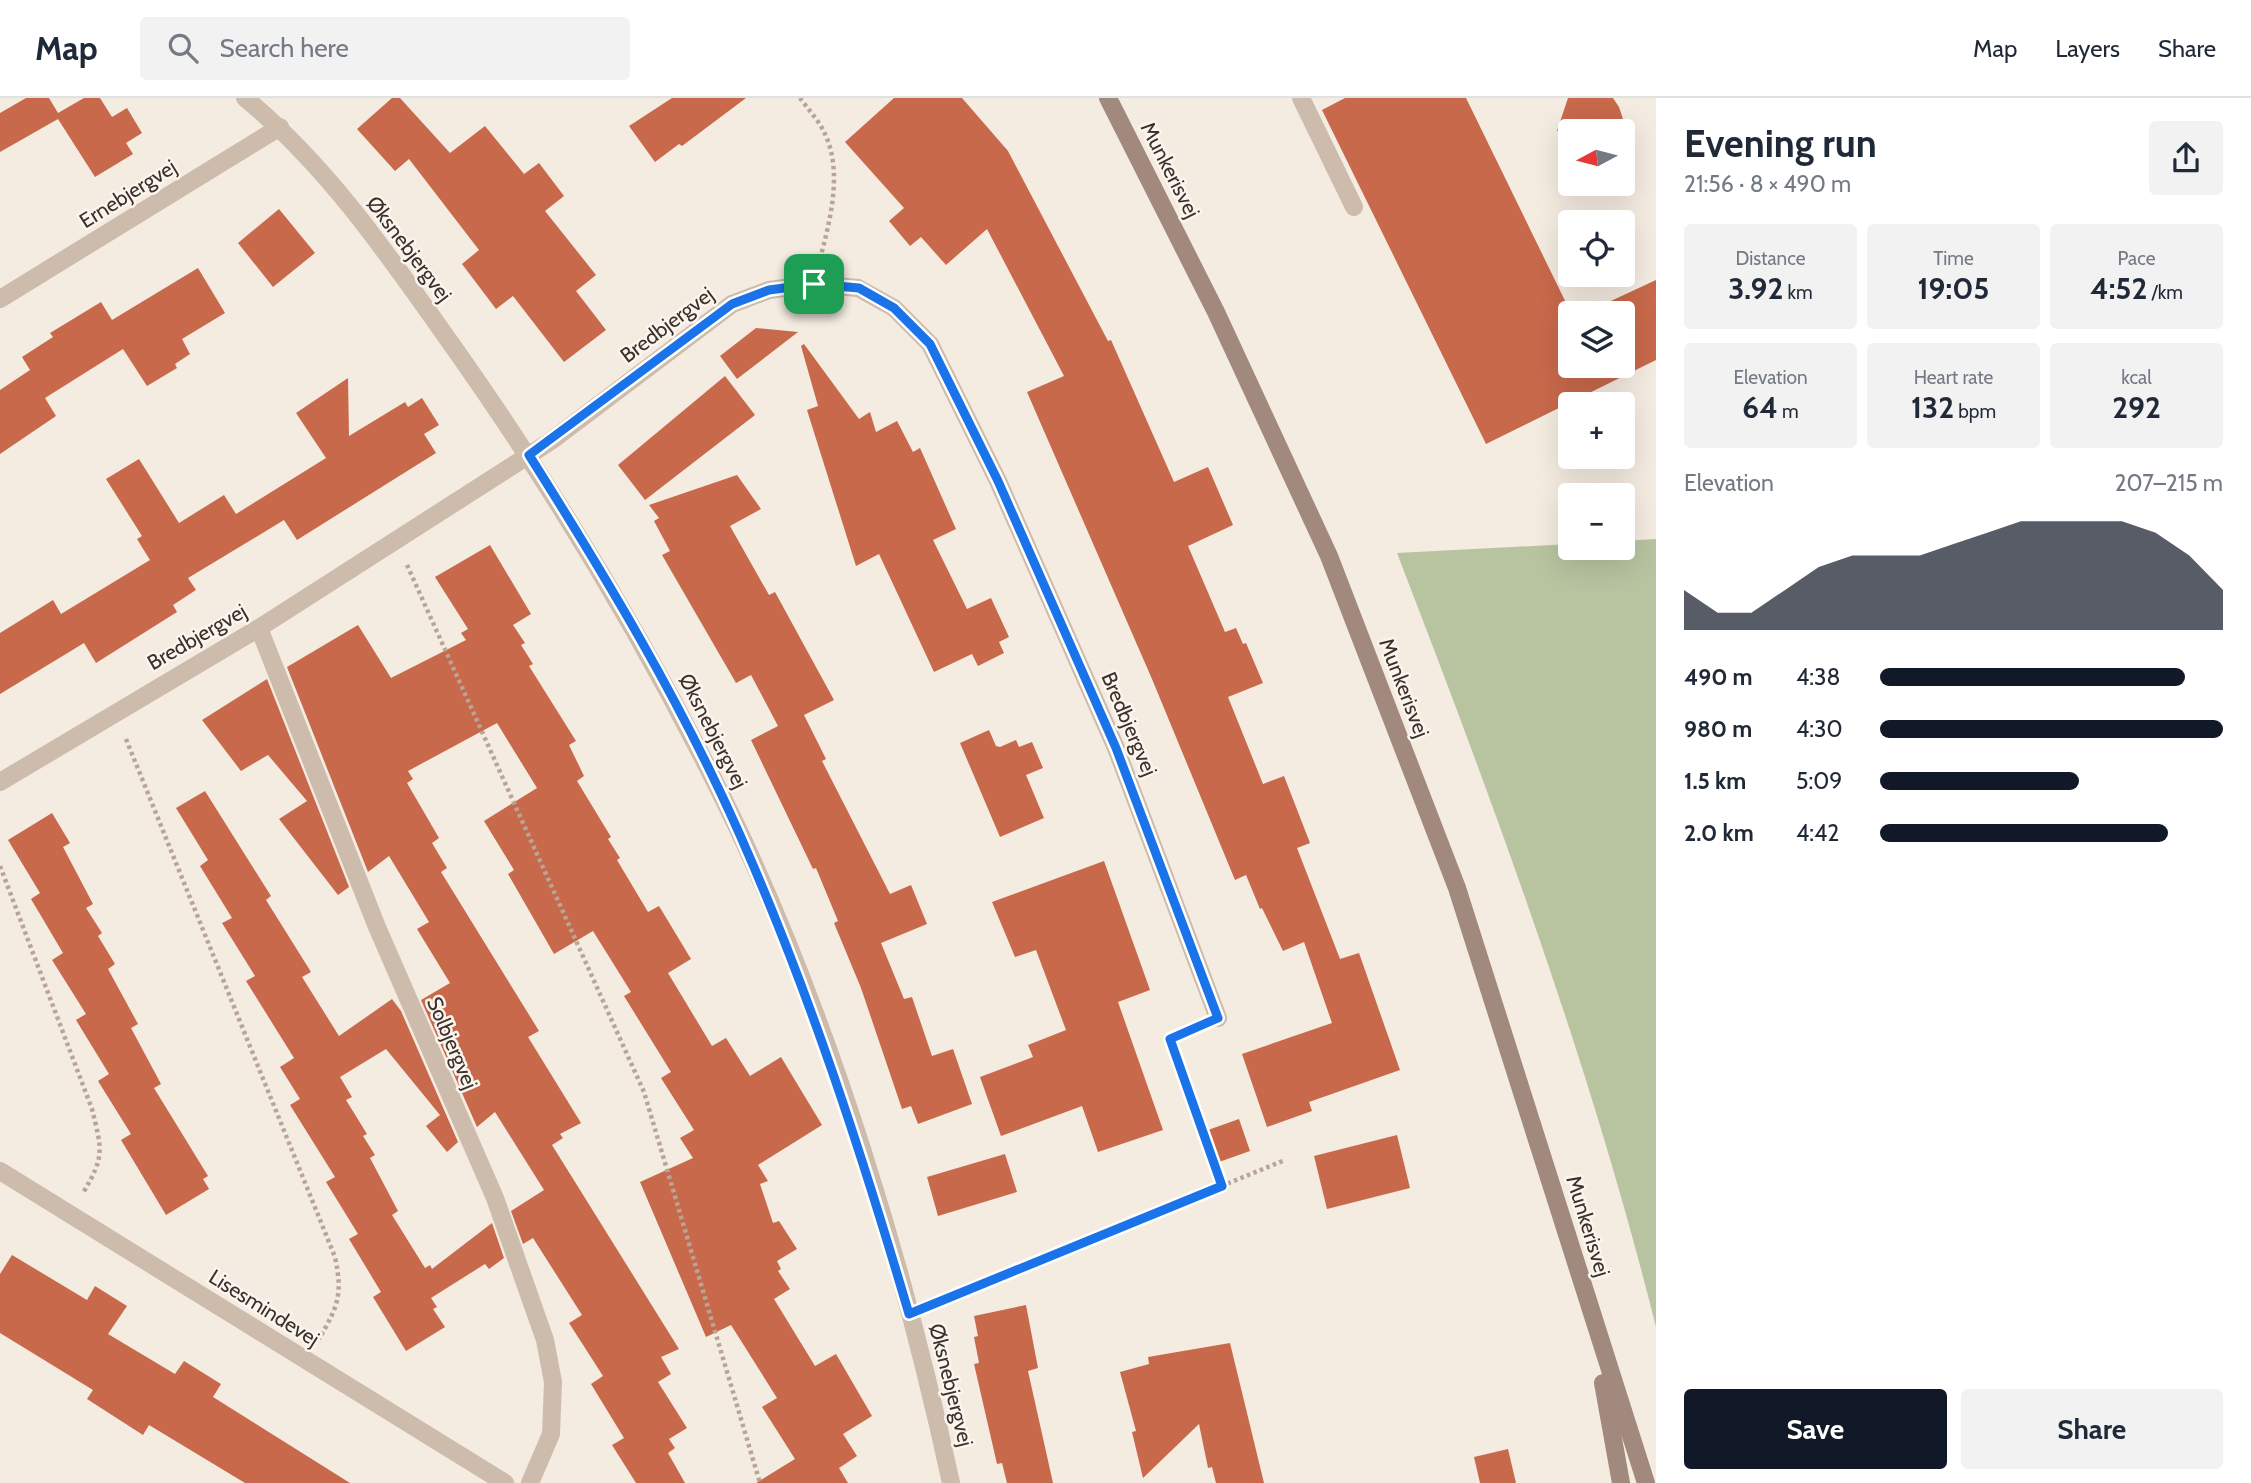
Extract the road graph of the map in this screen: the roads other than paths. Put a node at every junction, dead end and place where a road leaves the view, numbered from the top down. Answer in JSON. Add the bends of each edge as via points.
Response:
{"nodes":[{"id":1,"x":245,"y":98,"type":"edge"},
{"id":2,"x":1108,"y":98,"type":"edge"},
{"id":3,"x":1301,"y":98,"type":"edge"},
{"id":4,"x":281,"y":127,"type":"junction"},
{"id":5,"x":1354,"y":207,"type":"dead end"},
{"id":6,"x":0,"y":299,"type":"edge"},
{"id":7,"x":529,"y":455,"type":"junction"},
{"id":8,"x":259,"y":628,"type":"junction"},
{"id":9,"x":0,"y":782,"type":"edge"},
{"id":10,"x":1218,"y":1018,"type":"road end"},
{"id":11,"x":0,"y":1171,"type":"edge"},
{"id":12,"x":1592,"y":1321,"type":"junction"},
{"id":13,"x":505,"y":1483,"type":"edge"},
{"id":14,"x":530,"y":1483,"type":"edge"},
{"id":15,"x":951,"y":1483,"type":"edge"},
{"id":16,"x":1621,"y":1483,"type":"edge"},
{"id":17,"x":1646,"y":1483,"type":"edge"}],
"edges":[{"from":1,"to":4,"type":"street","name":"Øksnebjergvej"},
{"from":2,"to":12,"type":"main road","name":"Munkerisvej","via":[[1216,312],[1329,556],[1457,888]]},
{"from":3,"to":5,"type":"street"},
{"from":4,"to":6,"type":"street","name":"Ernebjergvej"},
{"from":4,"to":7,"type":"street","name":"Øksnebjergvej","via":[[367,226]]},
{"from":7,"to":8,"type":"street","name":"Bredbjergvej"},
{"from":7,"to":10,"type":"street","name":"Bredbjergvej","via":[[732,304],[769,290],[814,284],[859,288],[894,308],[930,344],[998,481],[1116,748]]},
{"from":7,"to":15,"type":"street","name":"Øksnebjergvej","via":[[628,619],[739,833],[802,984],[836,1075],[909,1314]]},
{"from":8,"to":9,"type":"street","name":"Bredbjergvej"},
{"from":8,"to":14,"type":"street","name":"Solbjergvej","via":[[377,927],[495,1198],[545,1340],[552,1382],[551,1434]]},
{"from":11,"to":13,"type":"street","name":"Lisesmindevej"},
{"from":12,"to":16,"type":"main road","name":"Munkerisvej"},
{"from":12,"to":17,"type":"main road","name":"Munkerisvej"}]}
